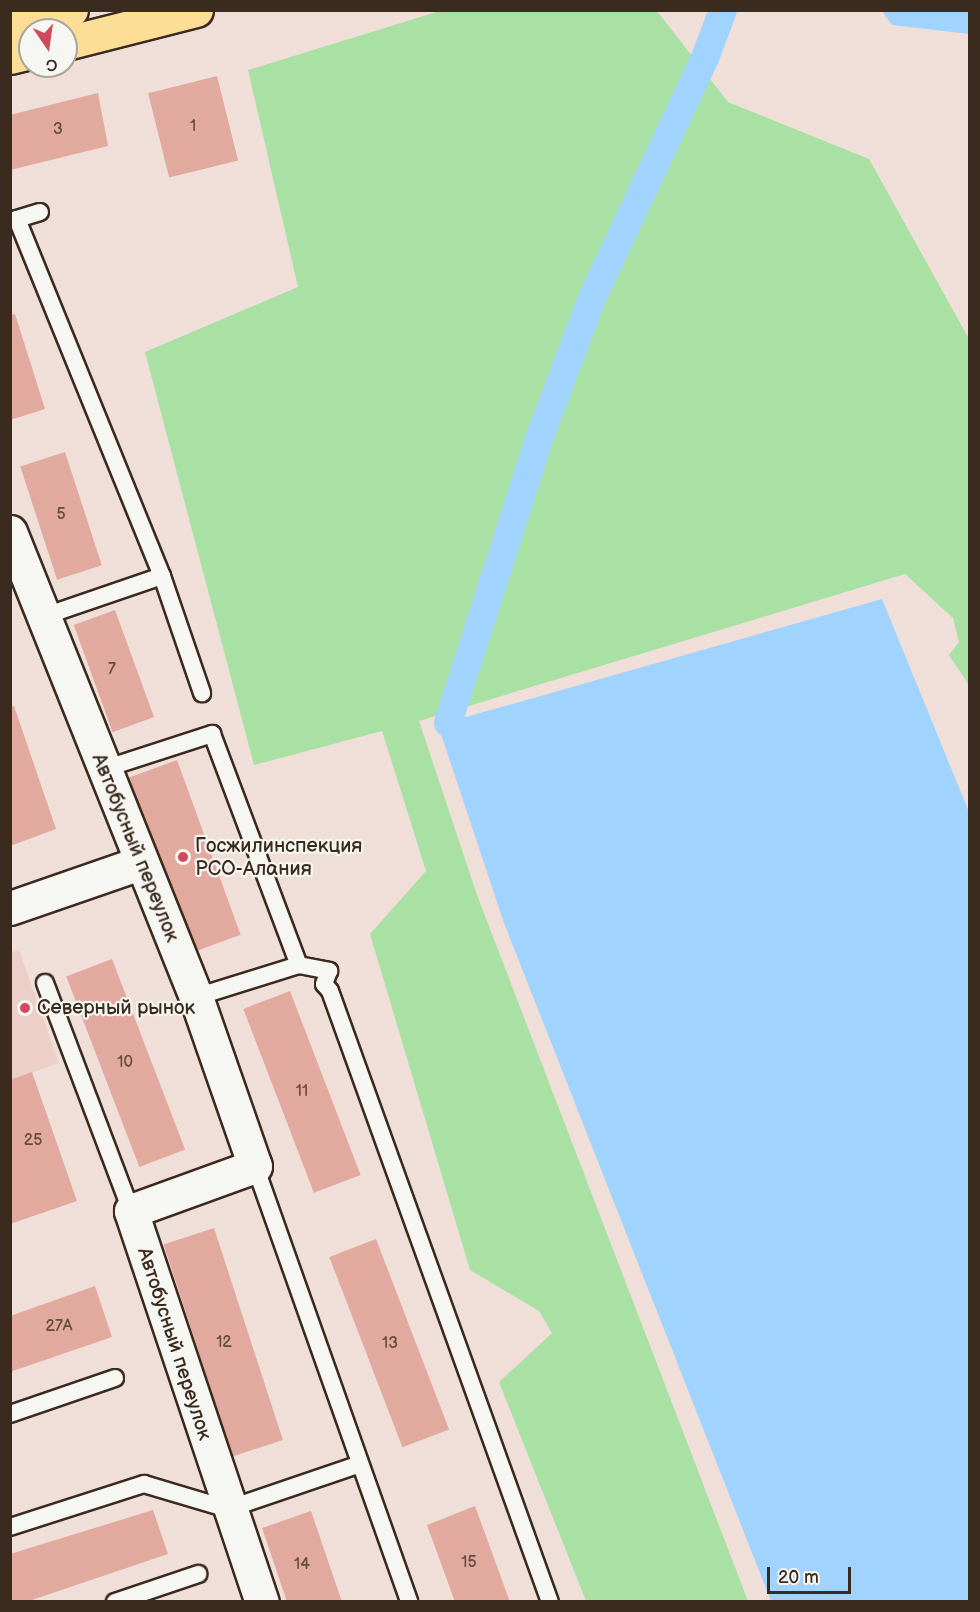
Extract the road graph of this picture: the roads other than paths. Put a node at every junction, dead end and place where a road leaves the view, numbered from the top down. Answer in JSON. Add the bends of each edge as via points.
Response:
{"nodes":[{"id":1,"x":71,"y":10,"type":"edge"},
{"id":2,"x":196,"y":10,"type":"edge"},
{"id":3,"x":10,"y":26,"type":"edge"},
{"id":4,"x":78,"y":40,"type":"edge"},
{"id":5,"x":40,"y":212,"type":"dead end"},
{"id":6,"x":14,"y":220,"type":"edge"},
{"id":7,"x":10,"y":532,"type":"edge"},
{"id":8,"x":18,"y":572,"type":"edge"},
{"id":9,"x":162,"y":576,"type":"junction"},
{"id":10,"x":42,"y":617,"type":"junction"},
{"id":11,"x":202,"y":693,"type":"dead end"},
{"id":12,"x":104,"y":769,"type":"junction"},
{"id":13,"x":140,"y":863,"type":"junction"},
{"id":14,"x":10,"y":908,"type":"edge"},
{"id":15,"x":299,"y":965,"type":"junction"},
{"id":16,"x":45,"y":983,"type":"dead end"},
{"id":17,"x":196,"y":997,"type":"junction"},
{"id":18,"x":255,"y":1166,"type":"junction"},
{"id":19,"x":131,"y":1211,"type":"junction"},
{"id":20,"x":115,"y":1378,"type":"dead end"},
{"id":21,"x":10,"y":1414,"type":"edge"},
{"id":22,"x":360,"y":1464,"type":"junction"},
{"id":23,"x":228,"y":1509,"type":"junction"},
{"id":24,"x":10,"y":1527,"type":"edge"},
{"id":25,"x":198,"y":1574,"type":"dead end"},
{"id":26,"x":115,"y":1602,"type":"edge"},
{"id":27,"x":262,"y":1602,"type":"edge"},
{"id":28,"x":409,"y":1602,"type":"edge"},
{"id":29,"x":550,"y":1602,"type":"edge"}],
"edges":[{"from":1,"to":3,"type":"main road"},
{"from":2,"to":4,"type":"main road"},
{"from":5,"to":6,"type":"lane"},
{"from":6,"to":9,"type":"lane"},
{"from":7,"to":8,"type":"street","name":"Автобусный переулок"},
{"from":8,"to":10,"type":"street","name":"Автобусный переулок"},
{"from":9,"to":10,"type":"lane"},
{"from":9,"to":11,"type":"lane"},
{"from":10,"to":12,"type":"street","name":"Автобусный переулок"},
{"from":12,"to":13,"type":"street","name":"Автобусный переулок"},
{"from":12,"to":15,"type":"lane","via":[[212,734]]},
{"from":13,"to":14,"type":"street"},
{"from":13,"to":17,"type":"street","name":"Автобусный переулок"},
{"from":15,"to":17,"type":"lane"},
{"from":15,"to":29,"type":"lane","via":[[329,970],[324,984],[330,991]]},
{"from":16,"to":19,"type":"lane"},
{"from":17,"to":18,"type":"street","name":"Автобусный переулок"},
{"from":18,"to":19,"type":"street"},
{"from":18,"to":22,"type":"lane","name":"Автобусный переулок"},
{"from":19,"to":23,"type":"street","name":"Автобусный переулок"},
{"from":20,"to":21,"type":"lane"},
{"from":22,"to":23,"type":"lane"},
{"from":22,"to":28,"type":"lane","name":"Автобусный переулок"},
{"from":23,"to":24,"type":"lane","via":[[144,1484]]},
{"from":23,"to":27,"type":"street","name":"Автобусный переулок"},
{"from":25,"to":26,"type":"lane"}]}
